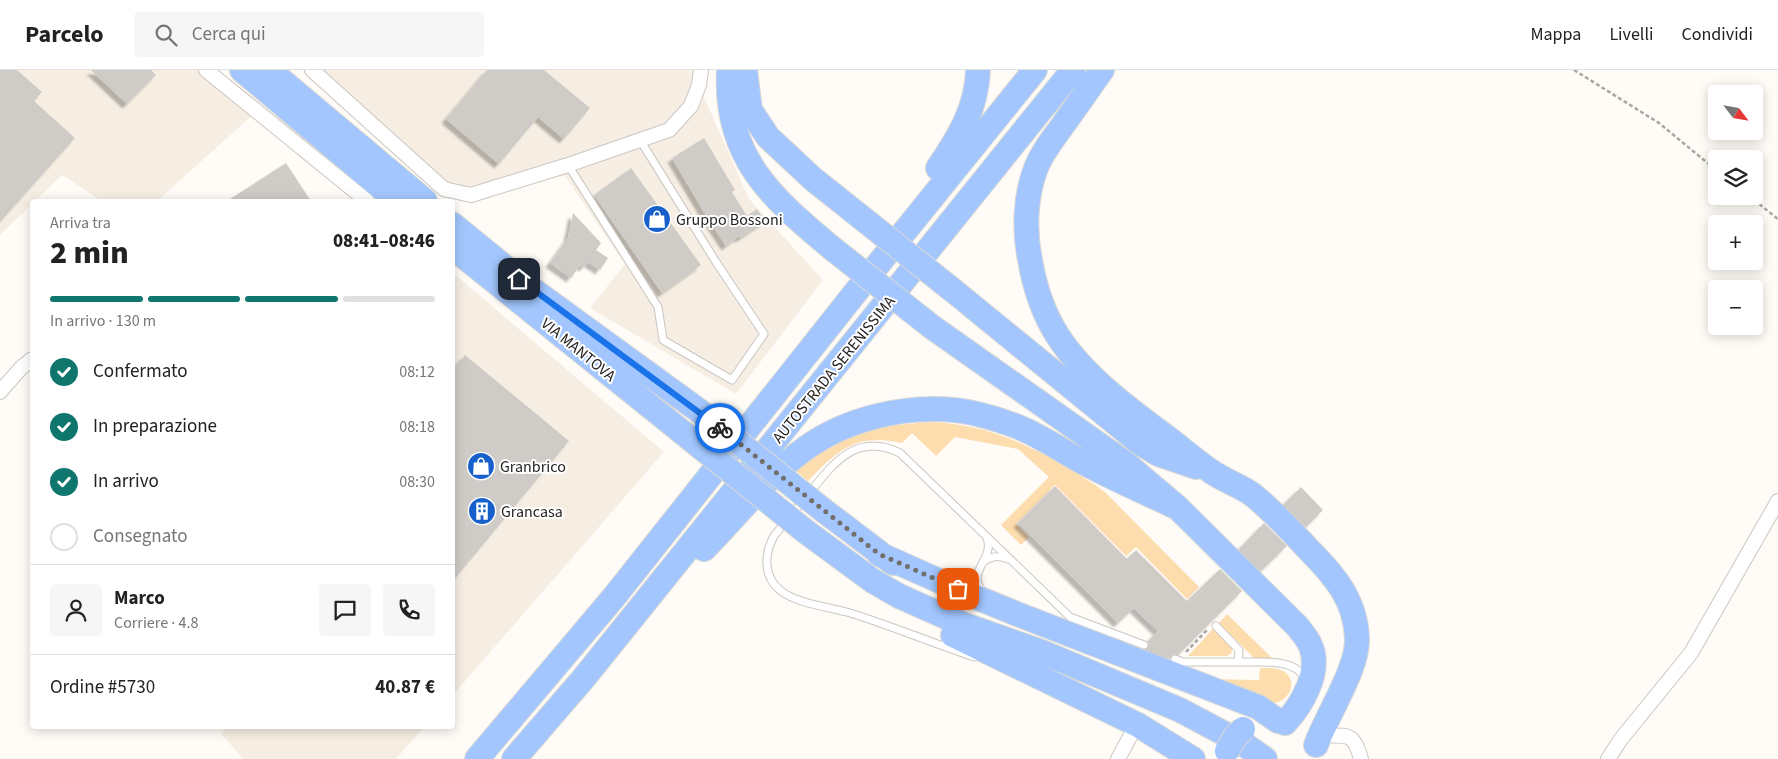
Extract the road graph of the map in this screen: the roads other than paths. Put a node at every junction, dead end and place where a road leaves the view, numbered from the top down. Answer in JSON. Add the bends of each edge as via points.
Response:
{"nodes":[{"id":1,"x":206,"y":70,"type":"edge"},
{"id":2,"x":242,"y":70,"type":"edge"},
{"id":3,"x":269,"y":70,"type":"edge"},
{"id":4,"x":312,"y":70,"type":"edge"},
{"id":5,"x":701,"y":70,"type":"edge"},
{"id":6,"x":729,"y":70,"type":"edge"},
{"id":7,"x":746,"y":70,"type":"edge"},
{"id":8,"x":978,"y":70,"type":"edge"},
{"id":9,"x":1035,"y":70,"type":"edge"},
{"id":10,"x":1073,"y":70,"type":"edge"},
{"id":11,"x":1102,"y":70,"type":"edge"},
{"id":12,"x":640,"y":140,"type":"junction"},
{"id":13,"x":568,"y":165,"type":"junction"},
{"id":14,"x":365,"y":199,"type":"edge"},
{"id":15,"x":395,"y":199,"type":"edge"},
{"id":16,"x":423,"y":199,"type":"edge"},
{"id":17,"x":455,"y":226,"type":"edge"},
{"id":18,"x":455,"y":249,"type":"edge"},
{"id":19,"x":855,"y":293,"type":"junction"},
{"id":20,"x":30,"y":361,"type":"edge"},
{"id":21,"x":0,"y":392,"type":"edge"},
{"id":22,"x":1214,"y":473,"type":"junction"},
{"id":23,"x":1778,"y":501,"type":"edge"},
{"id":24,"x":1178,"y":508,"type":"junction"},
{"id":25,"x":982,"y":531,"type":"junction"},
{"id":26,"x":879,"y":554,"type":"junction"},
{"id":27,"x":983,"y":562,"type":"junction"},
{"id":28,"x":1012,"y":562,"type":"junction"},
{"id":29,"x":873,"y":581,"type":"junction"},
{"id":30,"x":1017,"y":614,"type":"junction"},
{"id":31,"x":1214,"y":625,"type":"road end"},
{"id":32,"x":624,"y":627,"type":"junction"},
{"id":33,"x":1144,"y":646,"type":"dead end"},
{"id":34,"x":1042,"y":652,"type":"junction"},
{"id":35,"x":984,"y":660,"type":"dead end"},
{"id":36,"x":1176,"y":660,"type":"road end"},
{"id":37,"x":1238,"y":662,"type":"junction"},
{"id":38,"x":992,"y":663,"type":"dead end"},
{"id":39,"x":1066,"y":689,"type":"junction"},
{"id":40,"x":1307,"y":690,"type":"junction"},
{"id":41,"x":1282,"y":722,"type":"junction"},
{"id":42,"x":1138,"y":725,"type":"junction"},
{"id":43,"x":1320,"y":746,"type":"edge"},
{"id":44,"x":1226,"y":755,"type":"edge"},
{"id":45,"x":476,"y":759,"type":"edge"},
{"id":46,"x":514,"y":759,"type":"edge"},
{"id":47,"x":1118,"y":759,"type":"edge"},
{"id":48,"x":1193,"y":759,"type":"edge"},
{"id":49,"x":1265,"y":759,"type":"edge"},
{"id":50,"x":1361,"y":759,"type":"edge"},
{"id":51,"x":1608,"y":759,"type":"edge"}],
"edges":[{"from":1,"to":14,"type":"street"},
{"from":2,"to":15,"type":"highway"},
{"from":3,"to":16,"type":"highway"},
{"from":4,"to":13,"type":"street","via":[[444,189],[471,194]]},
{"from":5,"to":12,"type":"street","via":[[691,106],[669,130]]},
{"from":6,"to":24,"type":"highway","bridge":true,"via":[[728,90],[733,122],[743,154],[760,180],[788,212],[932,327],[1125,463]]},
{"from":7,"to":22,"type":"highway","bridge":true,"via":[[750,110],[768,137],[812,179],[1146,447],[1169,459]]},
{"from":8,"to":19,"type":"highway","via":[[978,87],[961,133]]},
{"from":9,"to":19,"type":"highway","name":"AUTOSTRADA SERENISSIMA"},
{"from":10,"to":32,"type":"highway","name":"AUTOSTRADA SERENISSIMA"},
{"from":11,"to":22,"type":"highway","via":[[1036,168],[1030,188],[1026,228],[1032,275],[1053,328],[1088,372]]},
{"from":12,"to":13,"type":"street"},
{"from":12,"to":13,"type":"lane","via":[[764,334],[732,380],[663,340],[658,307]]},
{"from":17,"to":26,"type":"highway","name":"VIA MANTOVA","bridge":true,"via":[[533,290],[698,410]]},
{"from":18,"to":29,"type":"highway","name":"VIA MANTOVA","bridge":true,"via":[[805,531]]},
{"from":19,"to":45,"type":"highway","name":"AUTOSTRADA SERENISSIMA","via":[[614,597]]},
{"from":20,"to":21,"type":"street"},
{"from":22,"to":43,"type":"highway","via":[[1251,494],[1274,514],[1331,572],[1346,597],[1355,624],[1356,652]]},
{"from":23,"to":51,"type":"street","via":[[1691,653]]},
{"from":24,"to":32,"type":"highway","via":[[1096,470],[1017,426],[954,410],[894,413],[860,421],[829,434],[785,464]]},
{"from":24,"to":40,"type":"highway","via":[[1305,636],[1314,656]]},
{"from":25,"to":27,"type":"lane","via":[[989,550]]},
{"from":25,"to":28,"type":"lane"},
{"from":25,"to":35,"type":"lane","via":[[900,453],[884,446],[866,446],[849,452],[826,472],[774,536],[766,558],[772,582],[792,598],[851,613]]},
{"from":26,"to":30,"type":"highway"},
{"from":26,"to":34,"type":"highway","via":[[932,591]]},
{"from":27,"to":28,"type":"lane","via":[[994,556]]},
{"from":27,"to":30,"type":"lane","via":[[977,575],[980,588]]},
{"from":28,"to":33,"type":"lane","via":[[1070,617]]},
{"from":29,"to":34,"type":"highway","via":[[936,613]]},
{"from":29,"to":39,"type":"highway","via":[[930,623]]},
{"from":30,"to":41,"type":"highway","via":[[1258,706]]},
{"from":31,"to":37,"type":"lane","via":[[1240,650]]},
{"from":32,"to":46,"type":"highway","name":"AUTOSTRADA SERENISSIMA"},
{"from":34,"to":49,"type":"highway","via":[[1180,710]]},
{"from":36,"to":37,"type":"lane"},
{"from":37,"to":40,"type":"lane","via":[[1292,666],[1306,679]]},
{"from":38,"to":39,"type":"lane"},
{"from":39,"to":42,"type":"highway"},
{"from":40,"to":41,"type":"highway","via":[[1293,714]]},
{"from":41,"to":43,"type":"highway","via":[[1297,728]]},
{"from":41,"to":44,"type":"highway","bridge":true,"via":[[1265,721],[1243,729]]},
{"from":42,"to":47,"type":"street"},
{"from":42,"to":48,"type":"highway"},
{"from":43,"to":50,"type":"street","via":[[1343,734],[1355,742]]}]}
